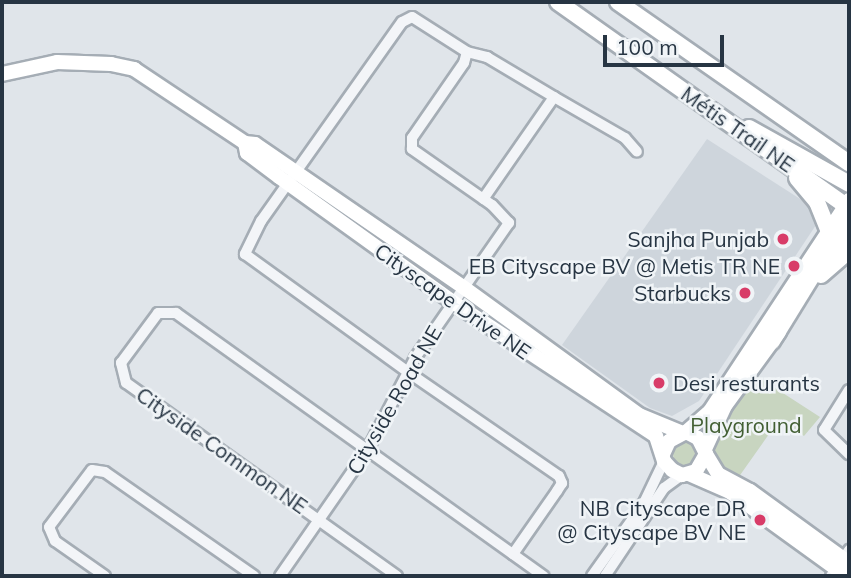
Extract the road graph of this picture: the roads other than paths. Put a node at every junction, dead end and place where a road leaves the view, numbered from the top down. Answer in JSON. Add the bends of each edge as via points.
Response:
{"nodes":[{"id":1,"x":558,"y":2,"type":"edge"},
{"id":2,"x":618,"y":2,"type":"edge"},
{"id":3,"x":467,"y":52,"type":"junction"},
{"id":4,"x":2,"y":74,"type":"edge"},
{"id":5,"x":554,"y":97,"type":"junction"},
{"id":6,"x":721,"y":117,"type":"junction"},
{"id":7,"x":830,"y":150,"type":"junction"},
{"id":8,"x":637,"y":152,"type":"dead end"},
{"id":9,"x":849,"y":154,"type":"edge"},
{"id":10,"x":779,"y":158,"type":"junction"},
{"id":11,"x":849,"y":163,"type":"edge"},
{"id":12,"x":291,"y":178,"type":"junction"},
{"id":13,"x":849,"y":184,"type":"edge"},
{"id":14,"x":483,"y":199,"type":"junction"},
{"id":15,"x":849,"y":207,"type":"edge"},
{"id":16,"x":828,"y":229,"type":"junction"},
{"id":17,"x":849,"y":236,"type":"edge"},
{"id":18,"x":849,"y":251,"type":"edge"},
{"id":19,"x":821,"y":275,"type":"junction"},
{"id":20,"x":463,"y":287,"type":"junction"},
{"id":21,"x":453,"y":302,"type":"junction"},
{"id":22,"x":772,"y":341,"type":"junction"},
{"id":23,"x":408,"y":372,"type":"junction"},
{"id":24,"x":849,"y":390,"type":"edge"},
{"id":25,"x":683,"y":432,"type":"junction"},
{"id":26,"x":368,"y":449,"type":"junction"},
{"id":27,"x":706,"y":451,"type":"junction"},
{"id":28,"x":849,"y":454,"type":"edge"},
{"id":29,"x":664,"y":457,"type":"junction"},
{"id":30,"x":686,"y":475,"type":"junction"},
{"id":31,"x":320,"y":519,"type":"junction"},
{"id":32,"x":513,"y":554,"type":"junction"},
{"id":33,"x":842,"y":566,"type":"edge"},
{"id":34,"x":385,"y":573,"type":"edge"},
{"id":35,"x":105,"y":576,"type":"edge"},
{"id":36,"x":254,"y":576,"type":"edge"},
{"id":37,"x":279,"y":576,"type":"edge"},
{"id":38,"x":397,"y":576,"type":"edge"},
{"id":39,"x":544,"y":576,"type":"edge"},
{"id":40,"x":592,"y":576,"type":"edge"},
{"id":41,"x":605,"y":576,"type":"edge"}],
"edges":[{"from":1,"to":6,"type":"main road","name":"Métis Trail NE"},
{"from":2,"to":7,"type":"main road","name":"Métis Trail NE"},
{"from":3,"to":5,"type":"street","via":[[487,57]]},
{"from":3,"to":12,"type":"street","via":[[412,17],[406,18]]},
{"from":3,"to":14,"type":"street","via":[[411,145]]},
{"from":4,"to":12,"type":"street","name":"Cityscape Drive NE","via":[[57,62],[134,69],[245,143],[255,144]]},
{"from":5,"to":8,"type":"street","via":[[625,138]]},
{"from":5,"to":14,"type":"street"},
{"from":6,"to":10,"type":"main road","name":"Métis Trail NE"},
{"from":6,"to":13,"type":"main road","via":[[774,140]]},
{"from":7,"to":9,"type":"main road"},
{"from":7,"to":11,"type":"main road","name":"Métis Trail NE"},
{"from":10,"to":15,"type":"main road","name":"Métis Trail NE"},
{"from":10,"to":16,"type":"main road","via":[[817,202]]},
{"from":12,"to":20,"type":"street","name":"Cityscape Drive NE"},
{"from":12,"to":21,"type":"street","name":"Cityscape Drive NE"},
{"from":12,"to":23,"type":"street","via":[[246,243],[245,254]]},
{"from":14,"to":20,"type":"street","name":"Cityside Road NE","via":[[509,223]]},
{"from":15,"to":16,"type":"street"},
{"from":15,"to":22,"type":"main road"},
{"from":16,"to":25,"type":"street","via":[[710,411]]},
{"from":17,"to":19,"type":"street"},
{"from":18,"to":19,"type":"main road"},
{"from":19,"to":22,"type":"street"},
{"from":20,"to":21,"type":"street","name":"Cityside Road NE"},
{"from":20,"to":25,"type":"street","name":"Cityscape Drive NE","via":[[639,415]]},
{"from":21,"to":23,"type":"street","name":"Cityside Road NE"},
{"from":21,"to":29,"type":"street","name":"Cityscape Drive NE","via":[[656,436]]},
{"from":22,"to":27,"type":"street","via":[[725,406]]},
{"from":23,"to":26,"type":"street","name":"Cityside Road NE"},
{"from":23,"to":32,"type":"street","via":[[559,476],[562,483]]},
{"from":24,"to":28,"type":"street","via":[[824,430]]},
{"from":25,"to":27,"type":"street","via":[[698,438]]},
{"from":25,"to":29,"type":"street","via":[[669,441]]},
{"from":26,"to":31,"type":"street","name":"Cityside Road NE"},
{"from":26,"to":31,"type":"street","name":"Cityside Common NE","via":[[170,310],[158,313],[121,363],[126,383]]},
{"from":26,"to":32,"type":"street"},
{"from":27,"to":30,"type":"street","via":[[701,467]]},
{"from":27,"to":33,"type":"street","via":[[718,474],[750,491]]},
{"from":29,"to":30,"type":"street"},
{"from":29,"to":40,"type":"street","via":[[644,503]]},
{"from":30,"to":33,"type":"street","via":[[730,492]]},
{"from":30,"to":41,"type":"street","via":[[664,488]]},
{"from":31,"to":34,"type":"street"},
{"from":31,"to":37,"type":"street","name":"Cityside Road NE"},
{"from":32,"to":39,"type":"street"},
{"from":34,"to":38,"type":"street"},
{"from":35,"to":36,"type":"street","via":[[55,541],[49,527],[92,470],[105,472]]}]}
